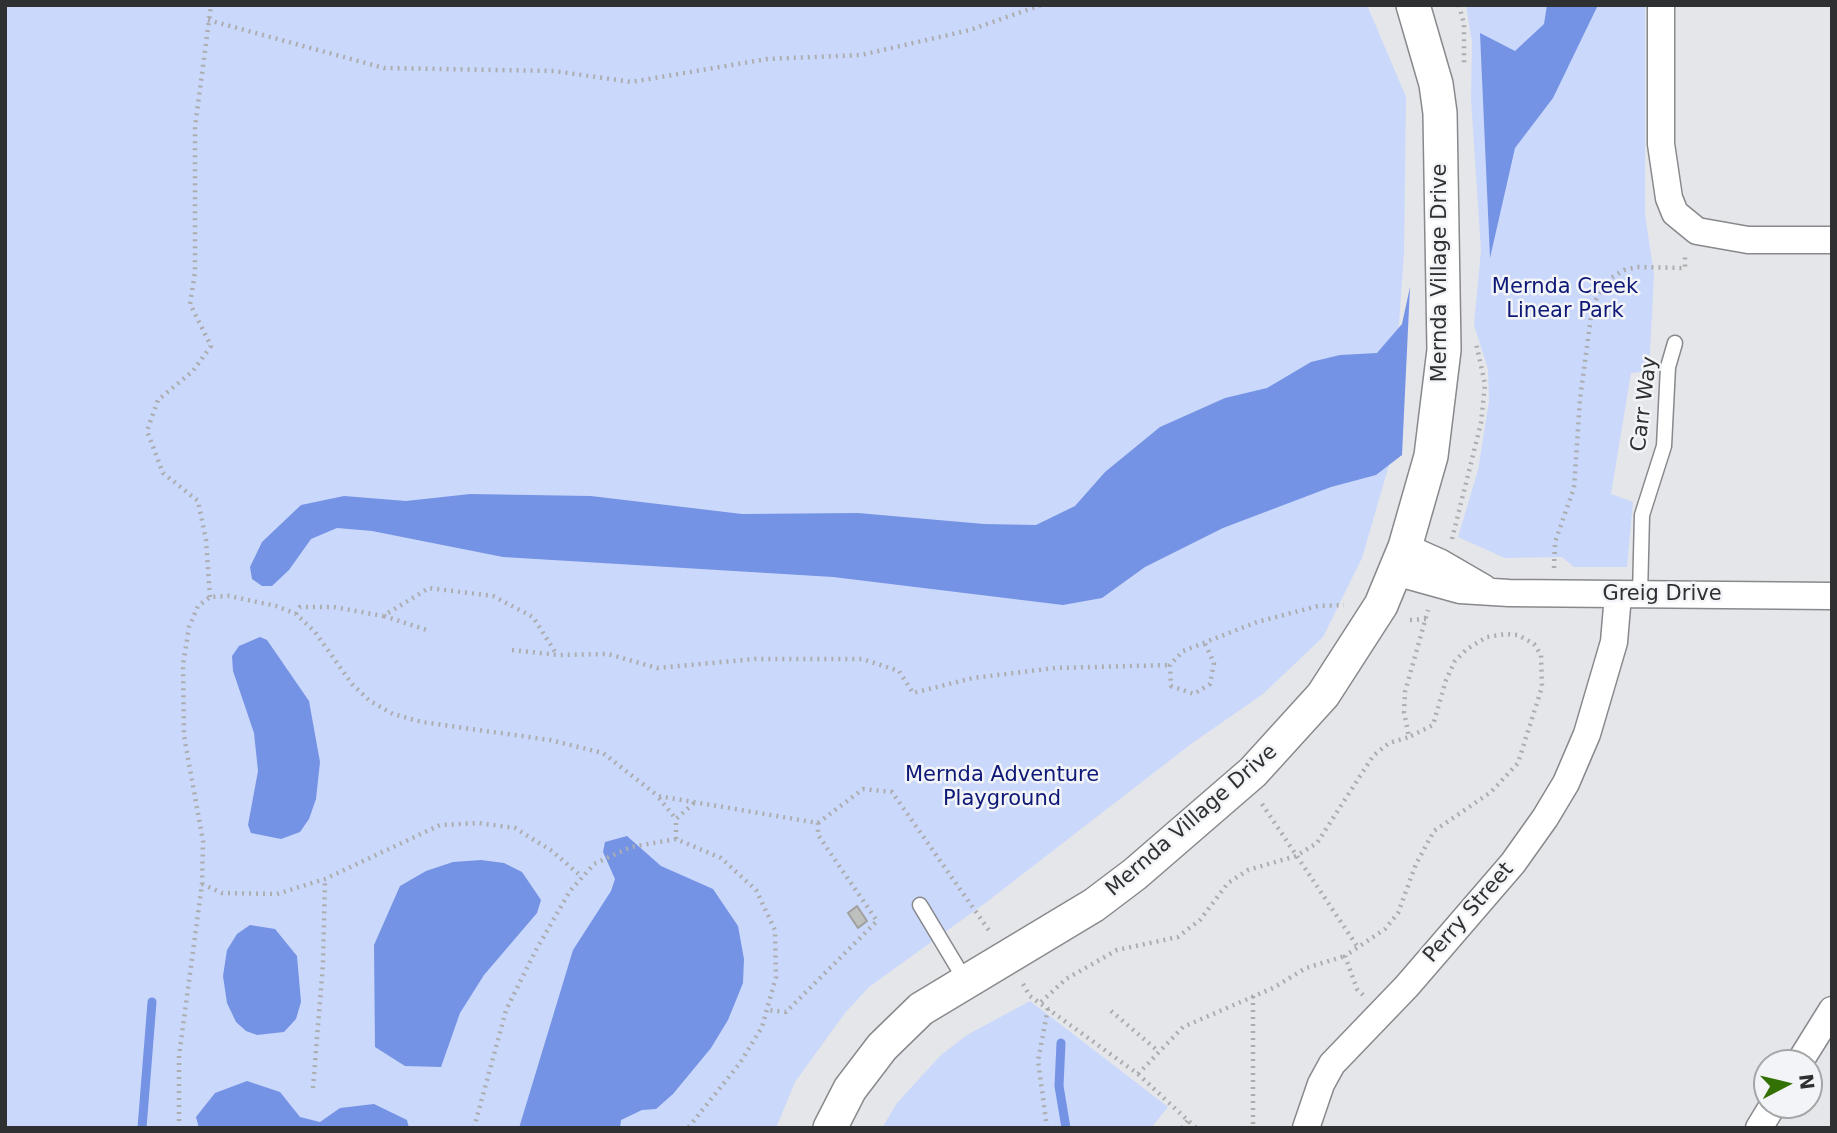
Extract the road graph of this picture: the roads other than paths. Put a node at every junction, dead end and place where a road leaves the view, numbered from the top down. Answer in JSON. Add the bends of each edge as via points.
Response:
{"nodes":[{"id":1,"x":1413,"y":5,"type":"edge"},
{"id":2,"x":1661,"y":5,"type":"edge"},
{"id":3,"x":1661,"y":144,"type":"junction"},
{"id":4,"x":1748,"y":240,"type":"junction"},
{"id":5,"x":1832,"y":240,"type":"edge"},
{"id":6,"x":1675,"y":343,"type":"dead end"},
{"id":7,"x":1400,"y":560,"type":"junction"},
{"id":8,"x":1621,"y":594,"type":"junction"},
{"id":9,"x":1832,"y":596,"type":"edge"},
{"id":10,"x":920,"y":905,"type":"dead end"},
{"id":11,"x":965,"y":980,"type":"junction"},
{"id":12,"x":1832,"y":1010,"type":"edge"},
{"id":13,"x":1808,"y":1049,"type":"edge"},
{"id":14,"x":830,"y":1128,"type":"edge"},
{"id":15,"x":1306,"y":1128,"type":"edge"}],
"edges":[{"from":1,"to":7,"type":"street","name":"Mernda Village Drive","via":[[1440,113],[1444,350],[1431,456]]},
{"from":2,"to":3,"type":"street"},
{"from":3,"to":4,"type":"street","via":[[1675,213],[1697,231]]},
{"from":3,"to":4,"type":"street","via":[[1655,188],[1656,209],[1664,224],[1685,243],[1713,246]]},
{"from":4,"to":5,"type":"street"},
{"from":6,"to":8,"type":"lane","name":"Carr Way","via":[[1668,367],[1664,446]]},
{"from":7,"to":8,"type":"street","name":"Greig Drive","via":[[1460,590]]},
{"from":7,"to":11,"type":"street","name":"Mernda Village Drive","via":[[1369,623],[1323,695],[1242,782],[1094,905]]},
{"from":8,"to":9,"type":"street","name":"Greig Drive"},
{"from":8,"to":15,"type":"street","name":"Perry Street","via":[[1587,734],[1566,783],[1513,863],[1382,1014],[1332,1063]]},
{"from":10,"to":11,"type":"lane"},
{"from":11,"to":14,"type":"street","name":"Mernda Village Drive","via":[[922,1009],[883,1047],[850,1089]]},
{"from":12,"to":13,"type":"street"}]}
